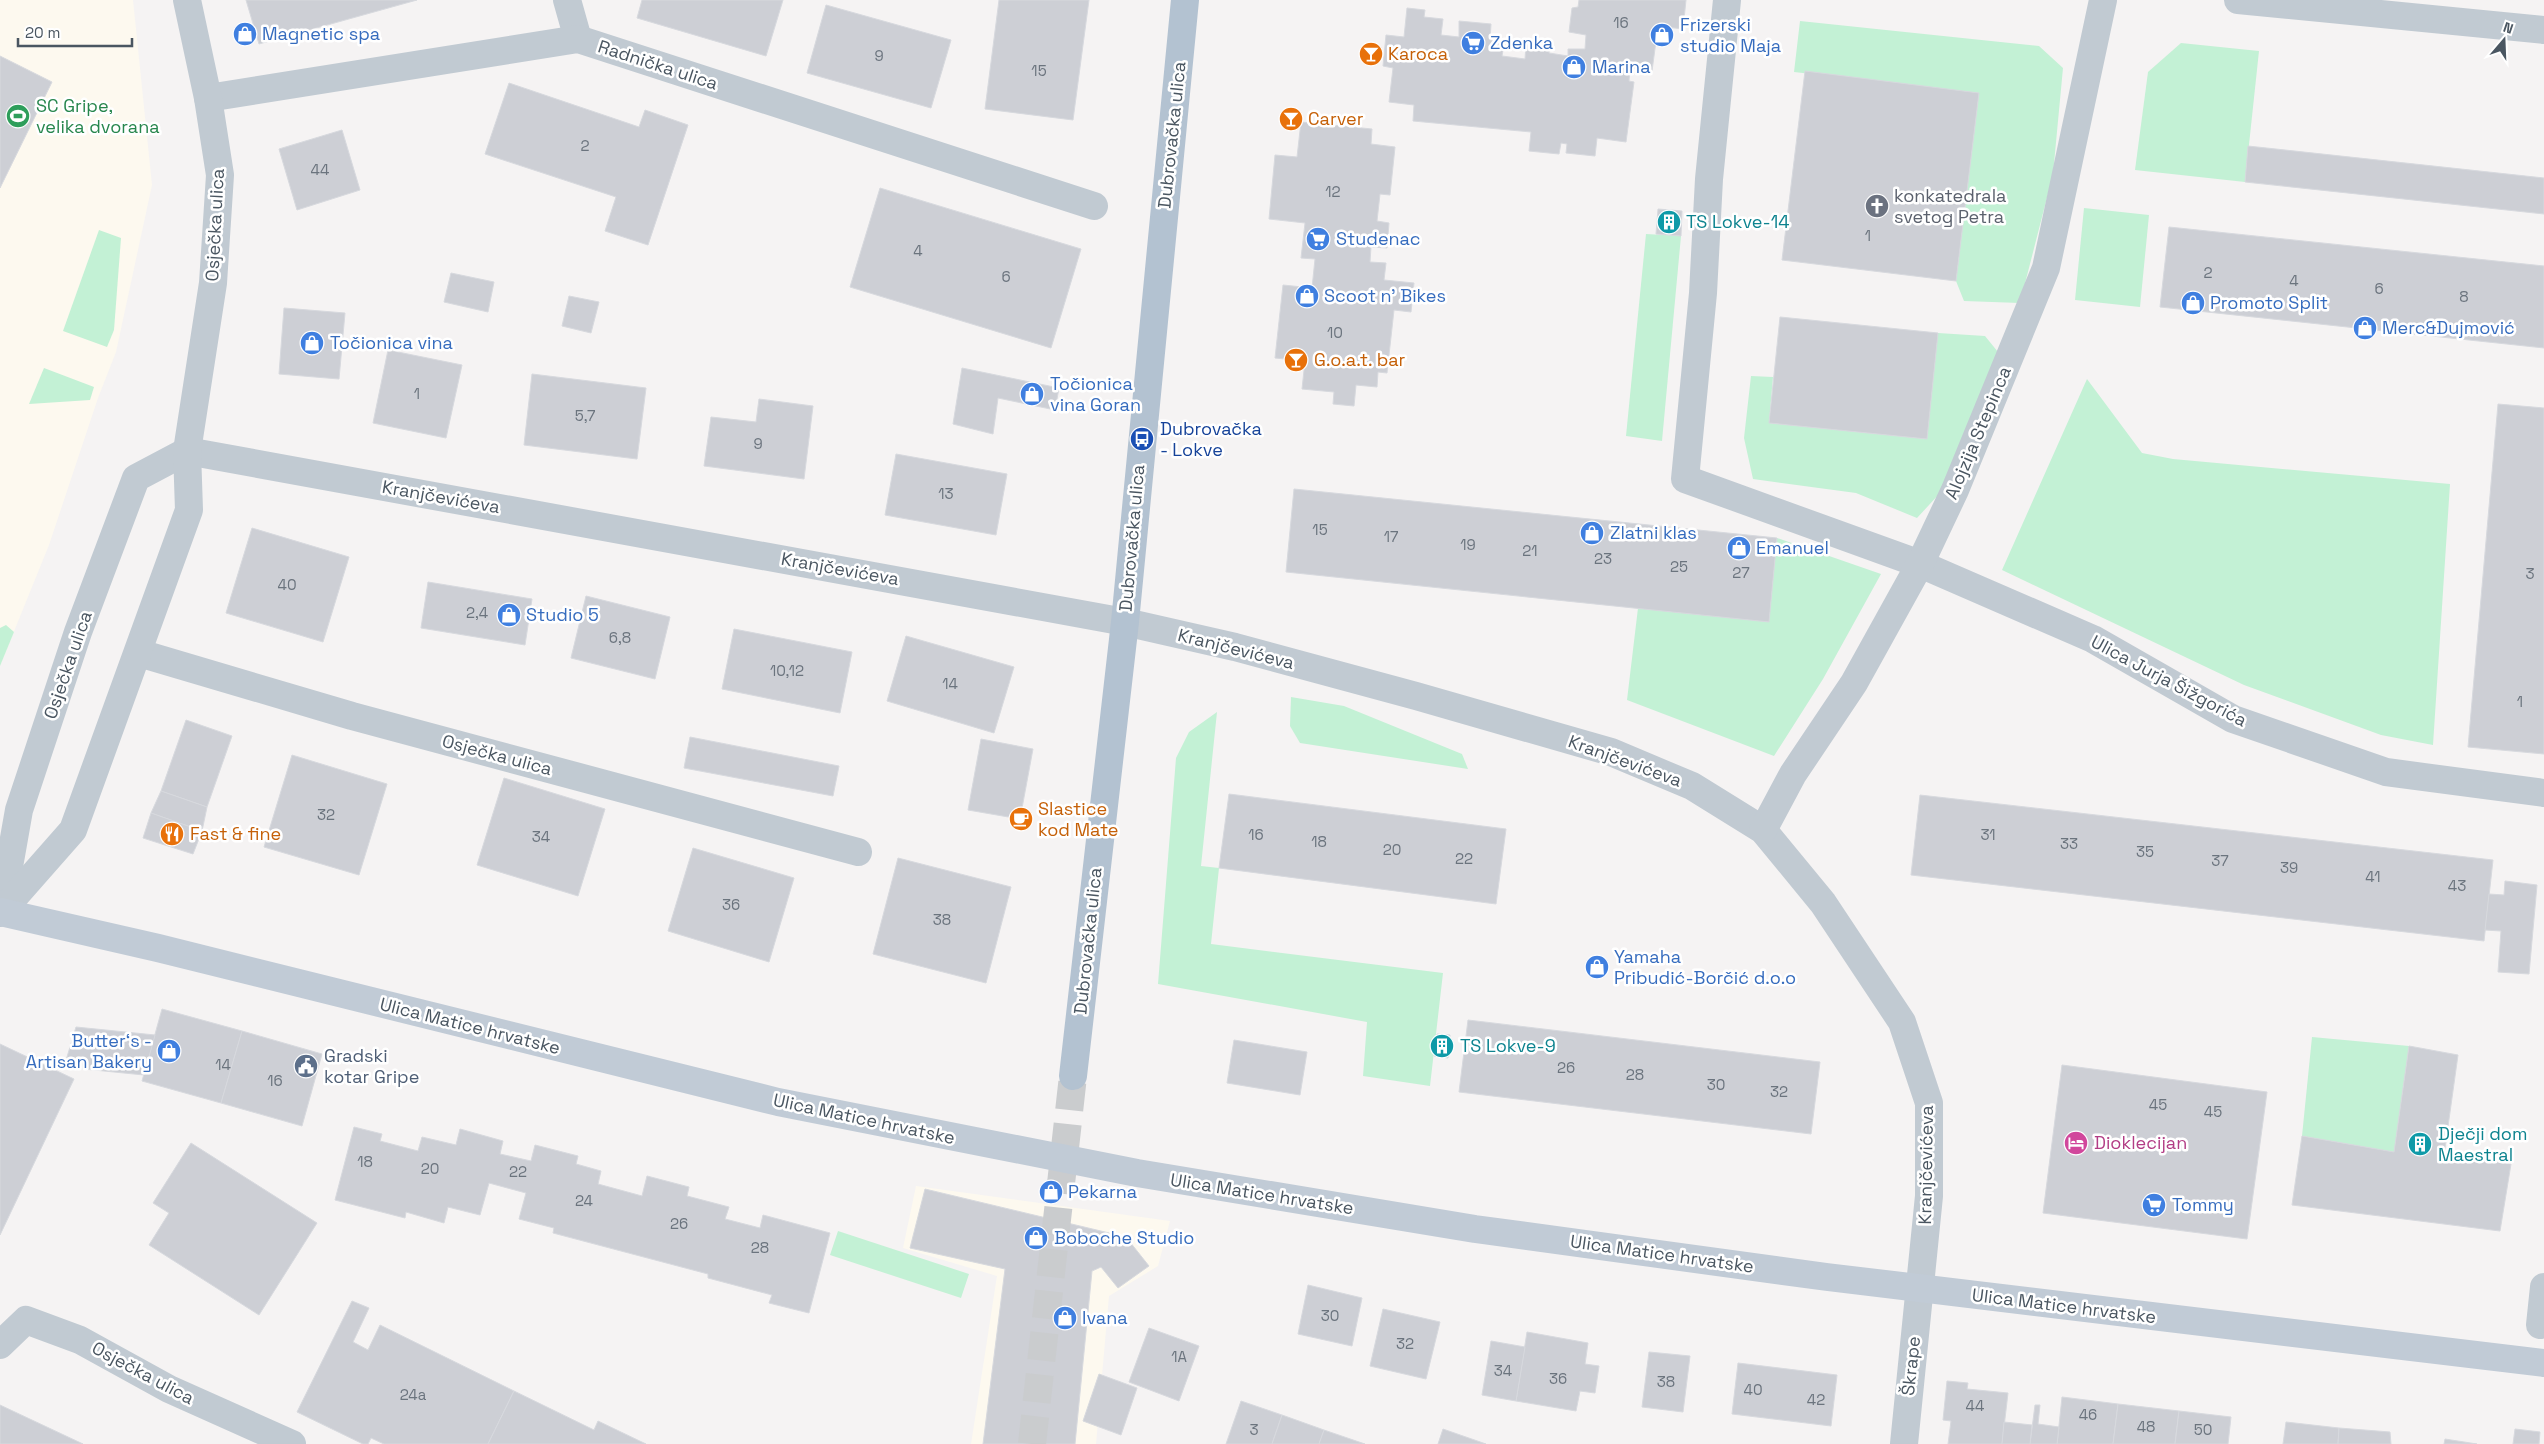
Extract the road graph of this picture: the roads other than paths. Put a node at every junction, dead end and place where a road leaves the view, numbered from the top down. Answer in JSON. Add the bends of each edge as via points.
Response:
{"nodes":[{"id":1,"x":186,"y":0,"type":"edge"},
{"id":2,"x":568,"y":0,"type":"edge"},
{"id":3,"x":1185,"y":0,"type":"edge"},
{"id":4,"x":1727,"y":0,"type":"edge"},
{"id":5,"x":2103,"y":0,"type":"edge"},
{"id":6,"x":2238,"y":0,"type":"edge"},
{"id":7,"x":2544,"y":30,"type":"edge"},
{"id":8,"x":578,"y":40,"type":"junction"},
{"id":9,"x":208,"y":98,"type":"junction"},
{"id":10,"x":1094,"y":206,"type":"dead end"},
{"id":11,"x":187,"y":451,"type":"junction"},
{"id":12,"x":1920,"y":564,"type":"junction"},
{"id":13,"x":1125,"y":622,"type":"junction"},
{"id":14,"x":139,"y":653,"type":"junction"},
{"id":15,"x":2544,"y":792,"type":"edge"},
{"id":16,"x":1763,"y":830,"type":"junction"},
{"id":17,"x":858,"y":852,"type":"dead end"},
{"id":18,"x":0,"y":913,"type":"edge"},
{"id":19,"x":1073,"y":1076,"type":"tunnel mouth"},
{"id":20,"x":2544,"y":1287,"type":"edge"},
{"id":21,"x":1920,"y":1288,"type":"junction"},
{"id":22,"x":2540,"y":1325,"type":"dead end"},
{"id":23,"x":0,"y":1345,"type":"edge"},
{"id":24,"x":2544,"y":1363,"type":"edge"},
{"id":25,"x":292,"y":1444,"type":"edge"},
{"id":26,"x":1904,"y":1444,"type":"edge"}],
"edges":[{"from":1,"to":9,"type":"street","name":"Osječka ulica"},
{"from":2,"to":8,"type":"street"},
{"from":3,"to":13,"type":"main road","name":"Dubrovačka ulica"},
{"from":4,"to":12,"type":"street","name":"Ulica Jurja Šižgorića","via":[[1685,479]]},
{"from":5,"to":12,"type":"street","name":"Alojzija Stepinca","via":[[2046,268],[1955,490]]},
{"from":6,"to":7,"type":"street"},
{"from":8,"to":9,"type":"street","name":"Radnička ulica"},
{"from":8,"to":10,"type":"street","name":"Radnička ulica"},
{"from":9,"to":11,"type":"street","name":"Osječka ulica","via":[[220,176],[217,229],[213,283]]},
{"from":11,"to":13,"type":"street","name":"Kranjčevićeva"},
{"from":11,"to":14,"type":"street","name":"Osječka ulica","via":[[189,510]]},
{"from":11,"to":18,"type":"street","name":"Osječka ulica","via":[[136,478],[78,632],[19,810]]},
{"from":12,"to":15,"type":"street","name":"Ulica Jurja Šižgorića","via":[[2093,639],[2233,719],[2386,772]]},
{"from":12,"to":16,"type":"street","name":"Alojzija Stepinca","via":[[1854,683],[1793,774]]},
{"from":13,"to":16,"type":"street","name":"Kranjčevićeva","via":[[1235,647],[1611,752],[1692,786]]},
{"from":13,"to":19,"type":"main road","name":"Dubrovačka ulica"},
{"from":14,"to":17,"type":"street","name":"Osječka ulica","via":[[352,716]]},
{"from":14,"to":18,"type":"street","name":"Osječka ulica","via":[[73,830]]},
{"from":16,"to":21,"type":"street","name":"Kranjčevićeva","via":[[1823,903],[1902,1022],[1929,1103],[1929,1196]]},
{"from":18,"to":21,"type":"street","name":"Ulica Matice hrvatske","via":[[158,948],[778,1102],[1005,1148],[1475,1229]]},
{"from":20,"to":22,"type":"street"},
{"from":21,"to":24,"type":"street","name":"Ulica Matice hrvatske"},
{"from":21,"to":26,"type":"street","name":"Škrape"},
{"from":23,"to":25,"type":"street","name":"Osječka ulica","via":[[26,1320],[80,1340],[169,1389]]}]}
